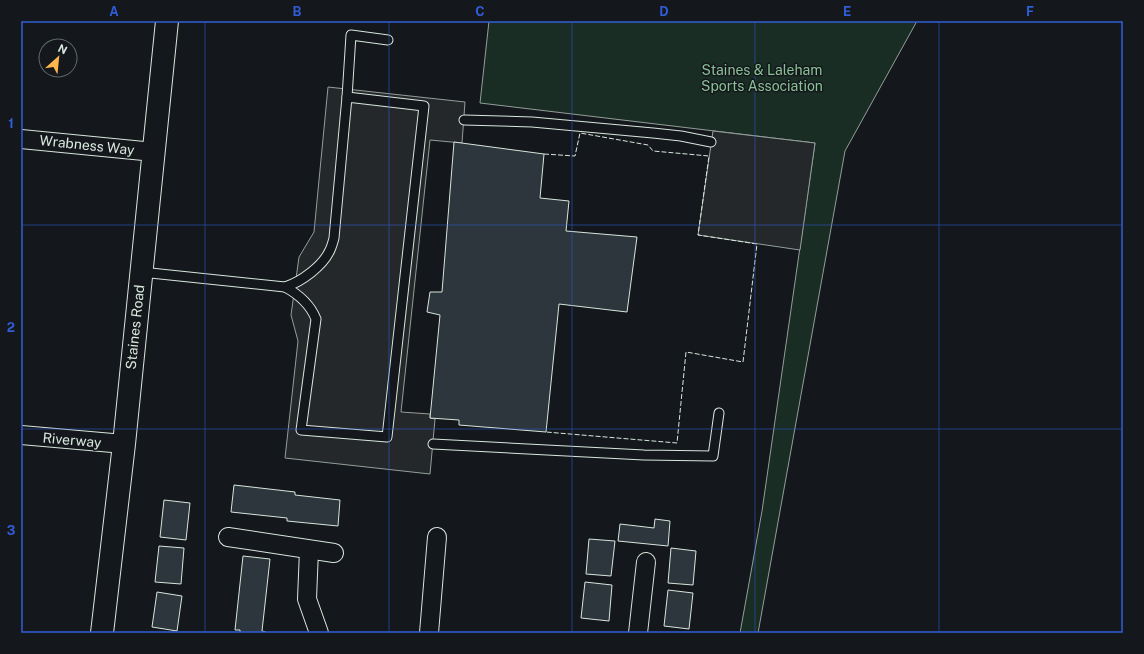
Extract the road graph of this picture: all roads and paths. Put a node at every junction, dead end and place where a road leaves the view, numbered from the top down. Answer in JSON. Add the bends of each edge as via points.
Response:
{"nodes":[{"id":1,"x":166,"y":21,"type":"edge"},
{"id":2,"x":388,"y":40,"type":"dead end"},
{"id":3,"x":347,"y":97,"type":"junction"},
{"id":4,"x":464,"y":120,"type":"dead end"},
{"id":5,"x":21,"y":139,"type":"edge"},
{"id":6,"x":711,"y":142,"type":"dead end"},
{"id":7,"x":154,"y":152,"type":"junction"},
{"id":8,"x":141,"y":272,"type":"junction"},
{"id":9,"x":285,"y":287,"type":"junction"},
{"id":10,"x":719,"y":413,"type":"dead end"},
{"id":11,"x":21,"y":435,"type":"edge"},
{"id":12,"x":124,"y":444,"type":"junction"},
{"id":13,"x":433,"y":444,"type":"dead end"},
{"id":14,"x":438,"y":536,"type":"dead end"},
{"id":15,"x":228,"y":537,"type":"dead end"},
{"id":16,"x":309,"y":550,"type":"junction"},
{"id":17,"x":334,"y":553,"type":"dead end"},
{"id":18,"x":646,"y":562,"type":"dead end"},
{"id":19,"x":102,"y":633,"type":"edge"},
{"id":20,"x":319,"y":633,"type":"edge"},
{"id":21,"x":429,"y":633,"type":"edge"},
{"id":22,"x":638,"y":633,"type":"edge"}],
"edges":[{"from":1,"to":7,"type":"main road","name":"Staines Road"},
{"from":2,"to":3,"type":"lane","via":[[351,35]]},
{"from":3,"to":9,"type":"lane","via":[[334,238],[330,251],[305,278]]},
{"from":3,"to":9,"type":"lane","via":[[424,106],[387,437],[301,430],[316,319],[305,301]]},
{"from":4,"to":6,"type":"lane","via":[[532,122],[681,136]]},
{"from":5,"to":7,"type":"street","name":"Wrabness Way"},
{"from":7,"to":8,"type":"main road","name":"Staines Road"},
{"from":8,"to":9,"type":"lane"},
{"from":8,"to":12,"type":"main road","name":"Staines Road"},
{"from":10,"to":13,"type":"lane","via":[[713,456],[644,456]]},
{"from":11,"to":12,"type":"street","name":"Riverway"},
{"from":12,"to":19,"type":"main road","name":"Staines Road"},
{"from":14,"to":21,"type":"street"},
{"from":15,"to":16,"type":"street"},
{"from":16,"to":17,"type":"street"},
{"from":16,"to":20,"type":"street","via":[[306,599]]},
{"from":18,"to":22,"type":"street"}]}
